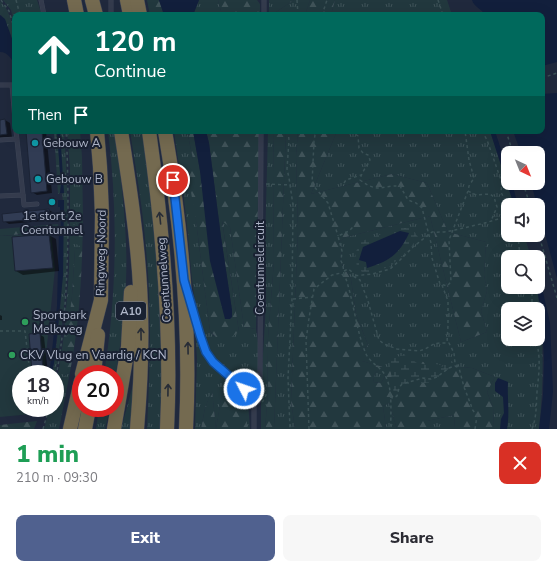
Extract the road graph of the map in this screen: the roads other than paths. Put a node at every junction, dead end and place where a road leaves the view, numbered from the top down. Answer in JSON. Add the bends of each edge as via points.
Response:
{"nodes":[{"id":1,"x":41,"y":0,"type":"edge"},
{"id":2,"x":74,"y":0,"type":"edge"},
{"id":3,"x":92,"y":0,"type":"edge"},
{"id":4,"x":111,"y":0,"type":"edge"},
{"id":5,"x":264,"y":0,"type":"edge"},
{"id":6,"x":43,"y":12,"type":"edge"},
{"id":7,"x":76,"y":12,"type":"edge"},
{"id":8,"x":95,"y":12,"type":"edge"},
{"id":9,"x":111,"y":12,"type":"edge"},
{"id":10,"x":264,"y":12,"type":"edge"},
{"id":11,"x":12,"y":85,"type":"edge"},
{"id":12,"x":0,"y":86,"type":"edge"},
{"id":13,"x":16,"y":134,"type":"edge"},
{"id":14,"x":97,"y":134,"type":"edge"},
{"id":15,"x":121,"y":134,"type":"edge"},
{"id":16,"x":149,"y":134,"type":"edge"},
{"id":17,"x":165,"y":134,"type":"edge"},
{"id":18,"x":262,"y":134,"type":"edge"},
{"id":19,"x":16,"y":139,"type":"junction"},
{"id":20,"x":0,"y":140,"type":"edge"},
{"id":21,"x":130,"y":192,"type":"junction"},
{"id":22,"x":23,"y":195,"type":"junction"},
{"id":23,"x":0,"y":196,"type":"edge"},
{"id":24,"x":37,"y":204,"type":"dead end"},
{"id":25,"x":184,"y":280,"type":"junction"},
{"id":26,"x":100,"y":300,"type":"junction"},
{"id":27,"x":84,"y":365,"type":"edge"},
{"id":28,"x":95,"y":365,"type":"edge"},
{"id":29,"x":254,"y":404,"type":"junction"},
{"id":30,"x":73,"y":417,"type":"edge"},
{"id":31,"x":87,"y":417,"type":"edge"},
{"id":32,"x":70,"y":429,"type":"edge"},
{"id":33,"x":85,"y":429,"type":"edge"},
{"id":34,"x":114,"y":429,"type":"edge"},
{"id":35,"x":137,"y":429,"type":"edge"},
{"id":36,"x":168,"y":429,"type":"edge"},
{"id":37,"x":186,"y":429,"type":"edge"},
{"id":38,"x":254,"y":429,"type":"edge"}],
"edges":[{"from":1,"to":6,"type":"lane"},
{"from":2,"to":7,"type":"highway"},
{"from":3,"to":8,"type":"highway"},
{"from":4,"to":9,"type":"lane"},
{"from":5,"to":10,"type":"lane"},
{"from":11,"to":12,"type":"lane"},
{"from":13,"to":19,"type":"lane"},
{"from":14,"to":26,"type":"highway","name":"Ringweg-Noord","number":"A10","via":[[102,222]]},
{"from":15,"to":21,"type":"highway","number":"A10"},
{"from":36,"to":16,"type":"highway","name":"Coentunnelweg","one_way":true,"via":[[166,294]]},
{"from":17,"to":25,"type":"highway","via":[[178,214]]},
{"from":18,"to":29,"type":"lane","name":"Coentunnelcircuit","via":[[259,393]]},
{"from":19,"to":20,"type":"lane"},
{"from":19,"to":22,"type":"lane"},
{"from":21,"to":34,"type":"highway","number":"A10","via":[[131,306],[128,347]]},
{"from":35,"to":21,"type":"highway","one_way":true,"via":[[141,353],[140,286]]},
{"from":22,"to":23,"type":"lane"},
{"from":22,"to":24,"type":"lane","via":[[24,205]]},
{"from":25,"to":29,"type":"lane","via":[[200,335],[210,358],[244,389]]},
{"from":37,"to":25,"type":"highway","one_way":true,"via":[[188,346]]},
{"from":26,"to":27,"type":"highway","name":"Ringweg-Noord","number":"A10"},
{"from":26,"to":28,"type":"highway"},
{"from":29,"to":38,"type":"lane","name":"Coentunnelcircuit"},
{"from":30,"to":32,"type":"highway"},
{"from":31,"to":33,"type":"highway"}]}
